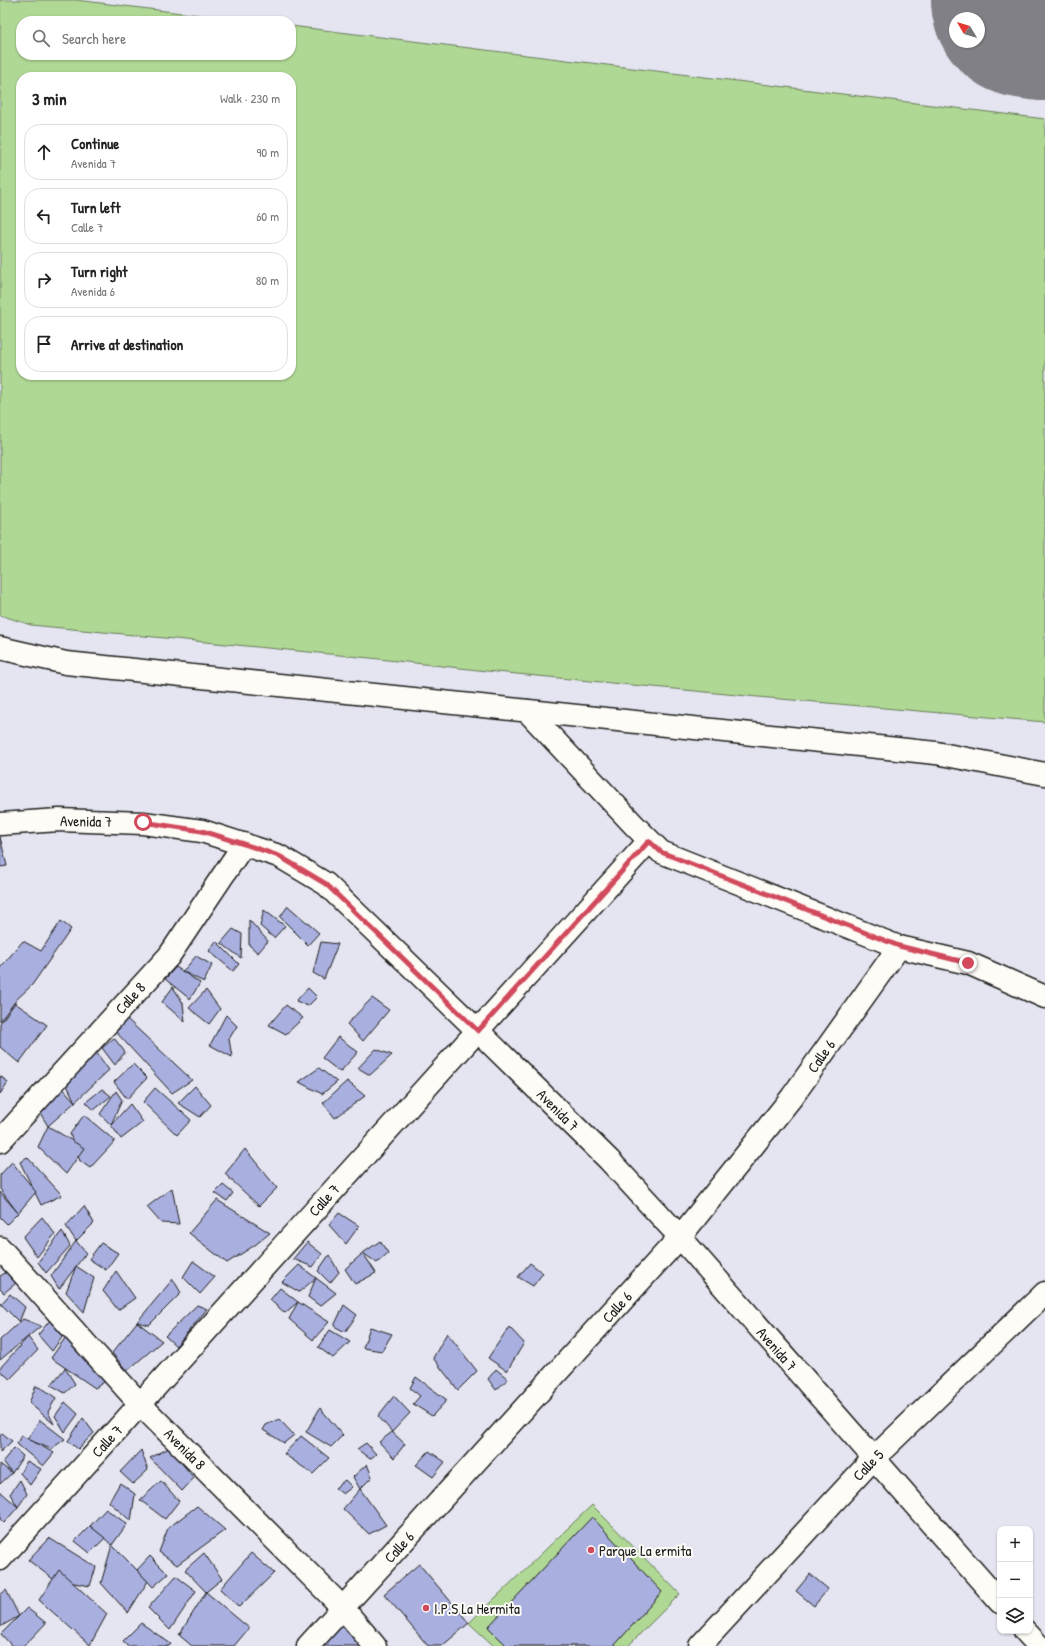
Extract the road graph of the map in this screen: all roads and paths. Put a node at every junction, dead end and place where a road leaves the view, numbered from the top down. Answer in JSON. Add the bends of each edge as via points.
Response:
{"nodes":[{"id":1,"x":0,"y":648,"type":"edge"},
{"id":2,"x":527,"y":711,"type":"junction"},
{"id":3,"x":1045,"y":774,"type":"edge"},
{"id":4,"x":0,"y":824,"type":"edge"},
{"id":5,"x":649,"y":841,"type":"junction"},
{"id":6,"x":244,"y":844,"type":"junction"},
{"id":7,"x":899,"y":946,"type":"junction"},
{"id":8,"x":1045,"y":997,"type":"edge"},
{"id":9,"x":478,"y":1031,"type":"junction"},
{"id":10,"x":0,"y":1141,"type":"edge"},
{"id":11,"x":680,"y":1237,"type":"junction"},
{"id":12,"x":0,"y":1248,"type":"edge"},
{"id":13,"x":1045,"y":1293,"type":"edge"},
{"id":14,"x":140,"y":1404,"type":"junction"},
{"id":15,"x":873,"y":1459,"type":"junction"},
{"id":16,"x":0,"y":1560,"type":"edge"},
{"id":17,"x":997,"y":1599,"type":"edge"},
{"id":18,"x":343,"y":1608,"type":"junction"},
{"id":19,"x":1028,"y":1634,"type":"edge"},
{"id":20,"x":308,"y":1646,"type":"edge"},
{"id":21,"x":375,"y":1646,"type":"edge"},
{"id":22,"x":700,"y":1646,"type":"edge"},
{"id":23,"x":1038,"y":1646,"type":"edge"}],
"edges":[{"from":1,"to":2,"type":"street","via":[[66,663]]},
{"from":2,"to":3,"type":"street","via":[[936,753]]},
{"from":2,"to":5,"type":"street"},
{"from":4,"to":6,"type":"street","name":"Avenida 7","via":[[59,820],[143,822],[202,831]]},
{"from":5,"to":7,"type":"street","via":[[661,852]]},
{"from":5,"to":9,"type":"street","name":"Calle 7"},
{"from":6,"to":9,"type":"street","name":"Avenida 7","via":[[279,856],[326,884]]},
{"from":6,"to":10,"type":"street","name":"Calle 8","via":[[169,956]]},
{"from":7,"to":8,"type":"street","via":[[968,963]]},
{"from":7,"to":11,"type":"street","name":"Calle 6","via":[[792,1097]]},
{"from":9,"to":11,"type":"street","name":"Avenida 7","via":[[609,1160]]},
{"from":9,"to":14,"type":"street","name":"Calle 7"},
{"from":11,"to":15,"type":"street","name":"Avenida 7"},
{"from":11,"to":18,"type":"street","name":"Calle 6"},
{"from":12,"to":14,"type":"street","name":"Avenida 8"},
{"from":13,"to":15,"type":"street","name":"Calle 5"},
{"from":14,"to":16,"type":"street","name":"Calle 7"},
{"from":14,"to":18,"type":"street","name":"Avenida 8"},
{"from":15,"to":17,"type":"street","name":"Avenida 7"},
{"from":15,"to":22,"type":"street","name":"Calle 5"},
{"from":18,"to":20,"type":"street","name":"Calle 6"},
{"from":18,"to":21,"type":"street","name":"Avenida 8"},
{"from":19,"to":23,"type":"street"}]}
